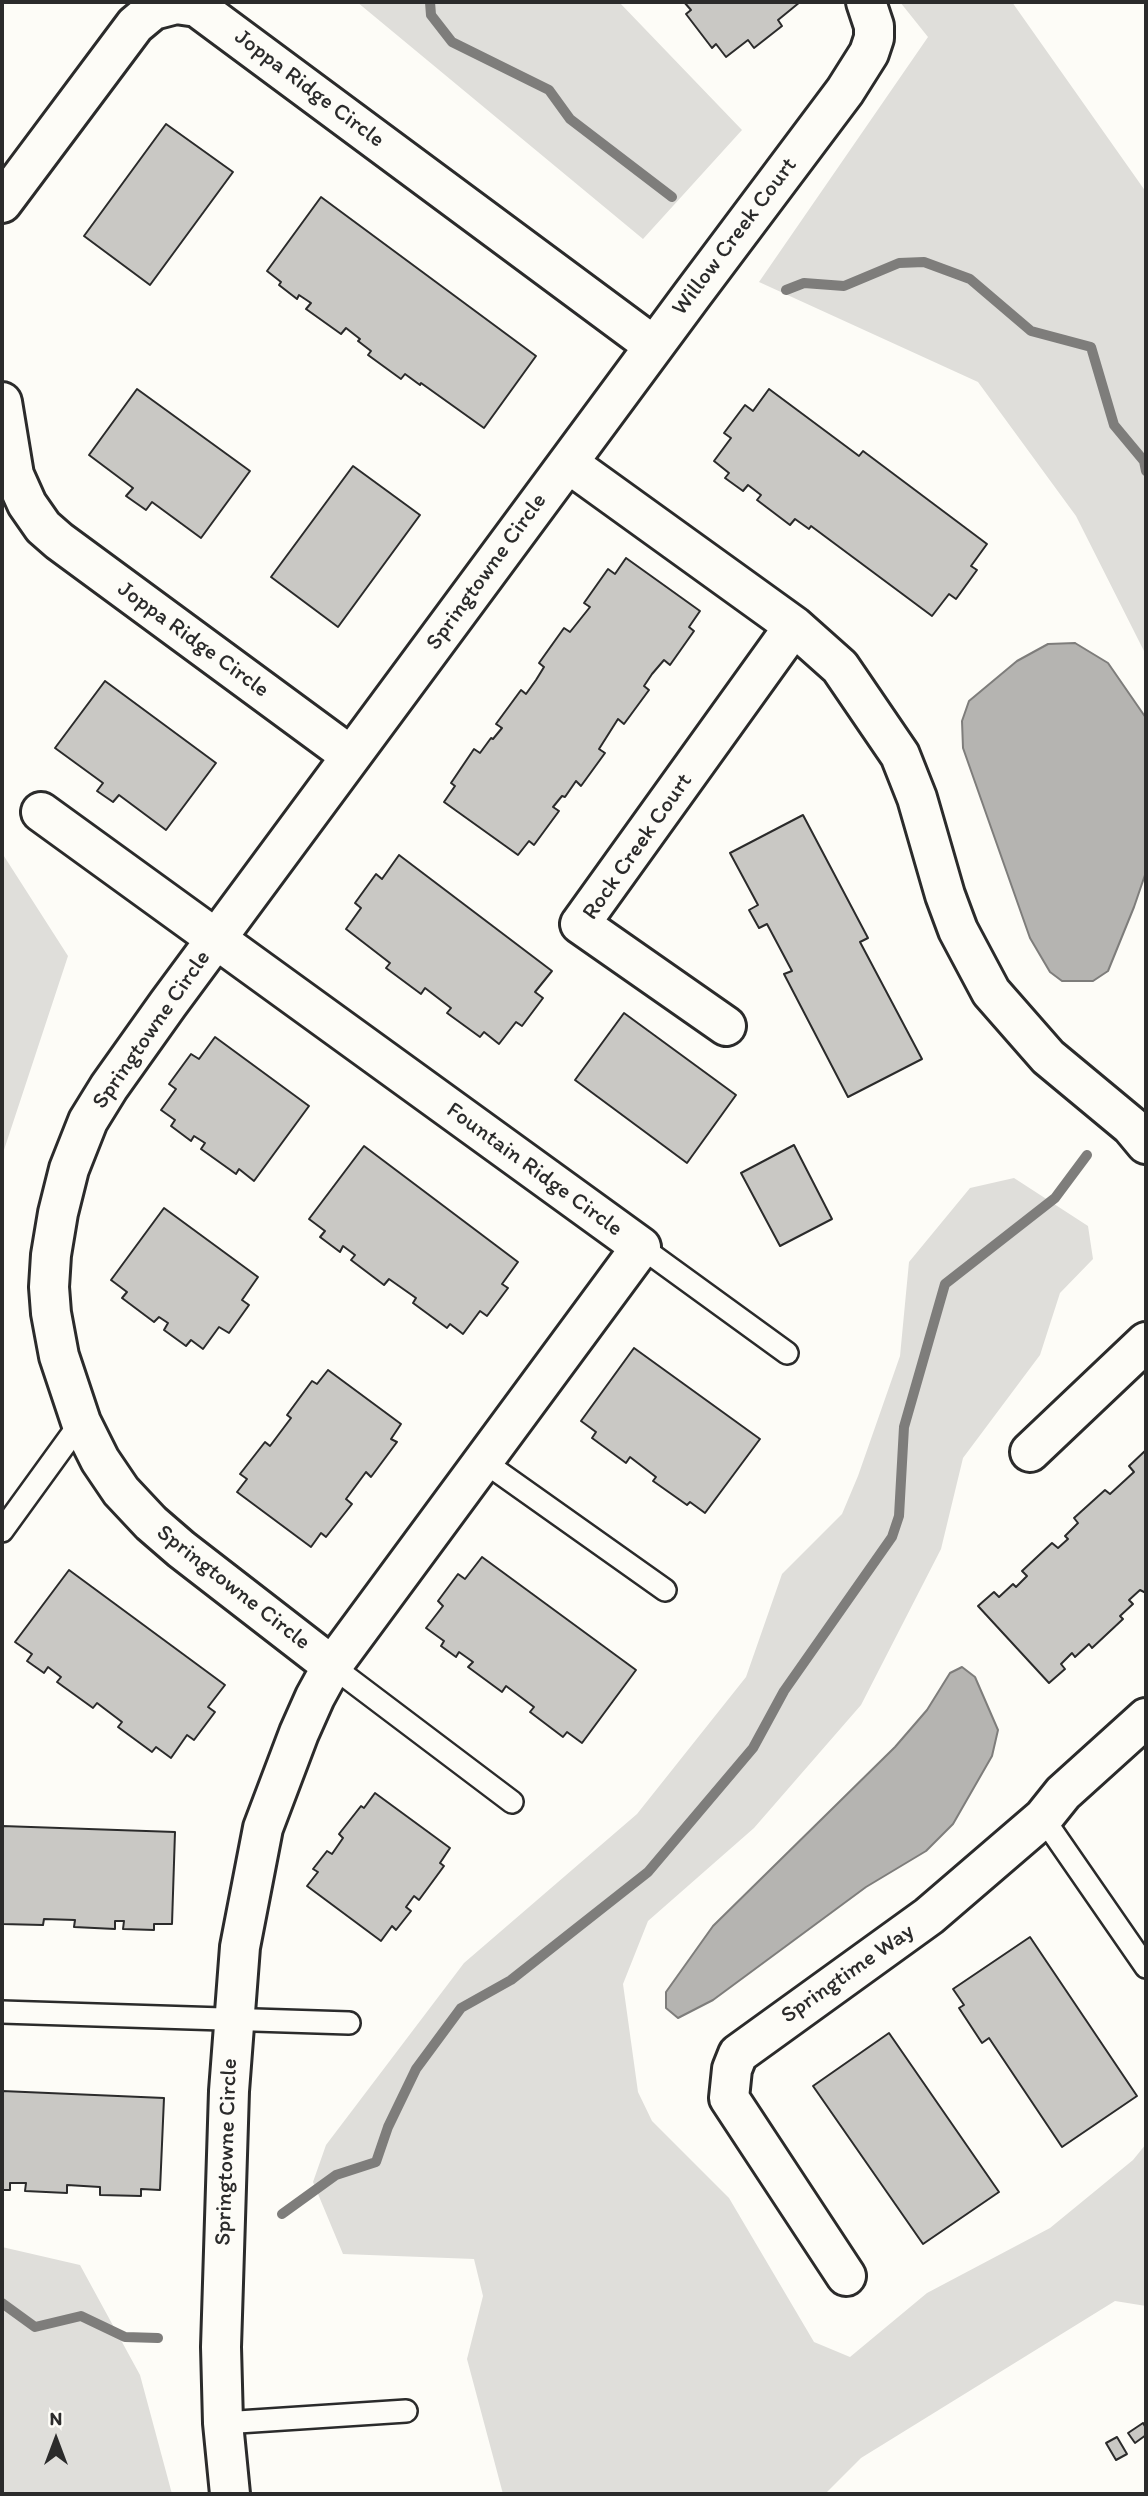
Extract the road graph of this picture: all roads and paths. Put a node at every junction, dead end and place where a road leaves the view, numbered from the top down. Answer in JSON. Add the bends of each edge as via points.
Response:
{"nodes":[{"id":1,"x":866,"y":2,"type":"edge"},
{"id":2,"x":2,"y":204,"type":"edge"},
{"id":3,"x":654,"y":346,"type":"junction"},
{"id":4,"x":2,"y":402,"type":"edge"},
{"id":5,"x":568,"y":463,"type":"junction"},
{"id":6,"x":794,"y":626,"type":"junction"},
{"id":7,"x":351,"y":756,"type":"junction"},
{"id":8,"x":41,"y":812,"type":"dead end"},
{"id":9,"x":216,"y":939,"type":"junction"},
{"id":10,"x":726,"y":1026,"type":"dead end"},
{"id":11,"x":1146,"y":1144,"type":"edge"},
{"id":12,"x":641,"y":1247,"type":"junction"},
{"id":13,"x":1146,"y":1342,"type":"edge"},
{"id":14,"x":787,"y":1353,"type":"dead end"},
{"id":15,"x":81,"y":1422,"type":"junction"},
{"id":16,"x":1030,"y":1452,"type":"dead end"},
{"id":17,"x":483,"y":1461,"type":"junction"},
{"id":18,"x":2,"y":1531,"type":"edge"},
{"id":19,"x":665,"y":1590,"type":"dead end"},
{"id":20,"x":332,"y":1666,"type":"junction"},
{"id":21,"x":1146,"y":1718,"type":"edge"},
{"id":22,"x":512,"y":1802,"type":"dead end"},
{"id":23,"x":1043,"y":1818,"type":"junction"},
{"id":24,"x":1146,"y":1968,"type":"edge"},
{"id":25,"x":2,"y":2012,"type":"edge"},
{"id":26,"x":233,"y":2020,"type":"junction"},
{"id":27,"x":349,"y":2023,"type":"dead end"},
{"id":28,"x":846,"y":2276,"type":"dead end"},
{"id":29,"x":406,"y":2411,"type":"dead end"},
{"id":30,"x":223,"y":2423,"type":"junction"},
{"id":31,"x":230,"y":2494,"type":"edge"}],
"edges":[{"from":1,"to":3,"type":"street","name":"Willow Creek Court","via":[[874,26],[869,53]]},
{"from":2,"to":3,"type":"street","name":"Joppa Ridge Circle","via":[[135,25],[153,10],[176,4],[197,7]]},
{"from":3,"to":5,"type":"street","name":"Willow Creek Court"},
{"from":4,"to":7,"type":"street","name":"Joppa Ridge Circle","via":[[14,475],[43,527]]},
{"from":5,"to":6,"type":"street"},
{"from":5,"to":7,"type":"street","name":"Springtowne Circle"},
{"from":6,"to":10,"type":"street","name":"Rock Creek Court","via":[[580,924]]},
{"from":6,"to":11,"type":"street","via":[[841,667],[900,755],[949,907],[991,992],[1048,1057],[1131,1126]]},
{"from":7,"to":9,"type":"street","name":"Springtowne Circle"},
{"from":8,"to":9,"type":"street","name":"Fountain Ridge Circle"},
{"from":9,"to":12,"type":"street","name":"Fountain Ridge Circle"},
{"from":9,"to":15,"type":"street","name":"Springtowne Circle","via":[[109,1087],[88,1121],[69,1170],[58,1213],[49,1287],[57,1346]]},
{"from":12,"to":14,"type":"lane"},
{"from":12,"to":17,"type":"street","name":"Fountain Ridge Circle"},
{"from":13,"to":16,"type":"street"},
{"from":15,"to":18,"type":"lane"},
{"from":15,"to":20,"type":"street","name":"Springtowne Circle","via":[[121,1491],[151,1523]]},
{"from":17,"to":19,"type":"lane"},
{"from":17,"to":20,"type":"street","name":"Fountain Ridge Circle"},
{"from":20,"to":22,"type":"lane"},
{"from":20,"to":26,"type":"street","name":"Springtowne Circle","via":[[299,1733],[263,1828],[240,1947]]},
{"from":21,"to":23,"type":"street","name":"Springtime Way","via":[[1063,1793]]},
{"from":23,"to":24,"type":"lane"},
{"from":23,"to":28,"type":"street","name":"Springtime Way","via":[[929,1916],[738,2054],[729,2098]]},
{"from":25,"to":26,"type":"lane"},
{"from":26,"to":27,"type":"lane"},
{"from":26,"to":30,"type":"street","name":"Springtowne Circle","via":[[220,2347]]},
{"from":29,"to":30,"type":"lane"},
{"from":30,"to":31,"type":"street","name":"Springtowne Circle"}]}
